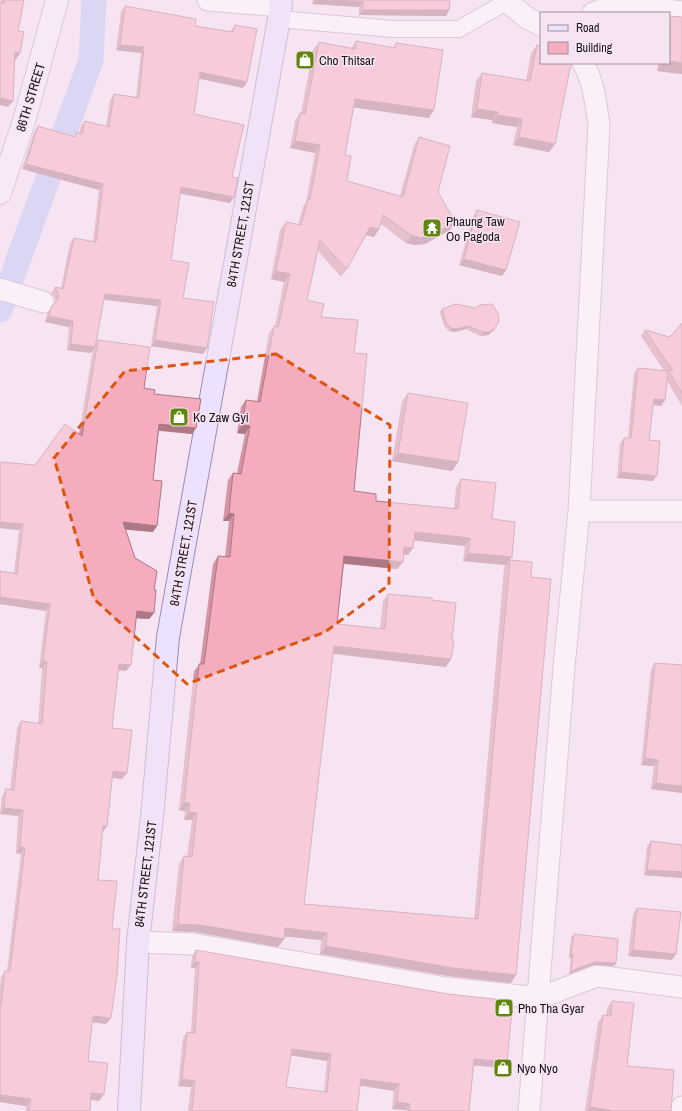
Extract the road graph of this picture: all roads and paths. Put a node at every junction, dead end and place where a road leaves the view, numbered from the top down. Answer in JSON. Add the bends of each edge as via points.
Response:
{"nodes":[{"id":1,"x":57,"y":0,"type":"edge"},
{"id":2,"x":208,"y":0,"type":"edge"},
{"id":3,"x":505,"y":1,"type":"edge"},
{"id":4,"x":280,"y":8,"type":"edge"},
{"id":5,"x":595,"y":12,"type":"edge"},
{"id":6,"x":682,"y":12,"type":"edge"},
{"id":7,"x":540,"y":24,"type":"edge"},
{"id":8,"x":584,"y":64,"type":"edge"},
{"id":9,"x":0,"y":193,"type":"edge"},
{"id":10,"x":9,"y":292,"type":"edge"},
{"id":11,"x":43,"y":302,"type":"dead end"},
{"id":12,"x":579,"y":511,"type":"junction"},
{"id":13,"x":682,"y":511,"type":"edge"},
{"id":14,"x":138,"y":942,"type":"junction"},
{"id":15,"x":682,"y":987,"type":"edge"},
{"id":16,"x":539,"y":998,"type":"junction"},
{"id":17,"x":682,"y":1107,"type":"edge"},
{"id":18,"x":129,"y":1111,"type":"edge"},
{"id":19,"x":529,"y":1111,"type":"edge"},
{"id":20,"x":682,"y":1111,"type":"edge"}],
"edges":[{"from":1,"to":9,"type":"main road","name":"86TH STREET","via":[[27,111]]},
{"from":2,"to":4,"type":"street"},
{"from":3,"to":4,"type":"street","via":[[459,29],[392,30]]},
{"from":3,"to":7,"type":"street"},
{"from":4,"to":14,"type":"main road","name":"84TH STREET, 121ST","via":[[168,637]]},
{"from":5,"to":6,"type":"street","via":[[607,7],[626,5]]},
{"from":8,"to":12,"type":"street","via":[[595,95],[599,125]]},
{"from":10,"to":11,"type":"street"},
{"from":12,"to":13,"type":"street"},
{"from":12,"to":16,"type":"street","via":[[564,667]]},
{"from":14,"to":16,"type":"street","via":[[192,944],[446,988]]},
{"from":14,"to":18,"type":"main road","name":"84TH STREET, 121ST"},
{"from":15,"to":16,"type":"street","via":[[597,976]]},
{"from":16,"to":19,"type":"street"},
{"from":17,"to":20,"type":"street"}]}
